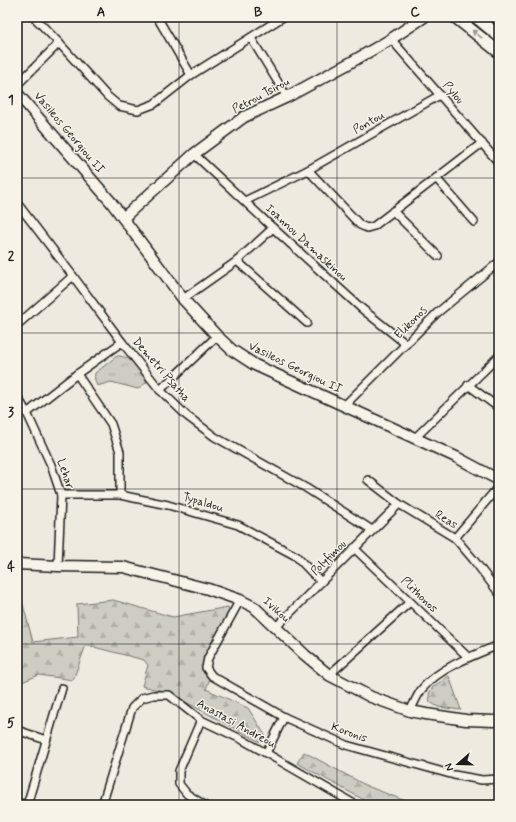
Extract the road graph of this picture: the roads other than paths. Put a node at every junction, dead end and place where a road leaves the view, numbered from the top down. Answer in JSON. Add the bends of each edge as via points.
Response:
{"nodes":[{"id":1,"x":34,"y":17,"type":"edge"},
{"id":2,"x":157,"y":17,"type":"edge"},
{"id":3,"x":284,"y":17,"type":"edge"},
{"id":4,"x":424,"y":17,"type":"edge"},
{"id":5,"x":455,"y":17,"type":"edge"},
{"id":6,"x":476,"y":17,"type":"edge"},
{"id":7,"x":499,"y":36,"type":"edge"},
{"id":8,"x":250,"y":38,"type":"junction"},
{"id":9,"x":391,"y":39,"type":"junction"},
{"id":10,"x":59,"y":43,"type":"junction"},
{"id":11,"x":499,"y":52,"type":"edge"},
{"id":12,"x":191,"y":75,"type":"junction"},
{"id":13,"x":17,"y":85,"type":"edge"},
{"id":14,"x":17,"y":93,"type":"edge"},
{"id":15,"x":440,"y":95,"type":"junction"},
{"id":16,"x":287,"y":97,"type":"junction"},
{"id":17,"x":482,"y":142,"type":"junction"},
{"id":18,"x":194,"y":154,"type":"junction"},
{"id":19,"x":499,"y":163,"type":"edge"},
{"id":20,"x":308,"y":170,"type":"junction"},
{"id":21,"x":436,"y":178,"type":"junction"},
{"id":22,"x":245,"y":201,"type":"junction"},
{"id":23,"x":17,"y":203,"type":"edge"},
{"id":24,"x":393,"y":211,"type":"junction"},
{"id":25,"x":123,"y":218,"type":"junction"},
{"id":26,"x":474,"y":222,"type":"dead end"},
{"id":27,"x":273,"y":228,"type":"junction"},
{"id":28,"x":438,"y":256,"type":"dead end"},
{"id":29,"x":237,"y":261,"type":"junction"},
{"id":30,"x":499,"y":262,"type":"edge"},
{"id":31,"x":73,"y":276,"type":"junction"},
{"id":32,"x":183,"y":299,"type":"junction"},
{"id":33,"x":307,"y":323,"type":"dead end"},
{"id":34,"x":17,"y":325,"type":"edge"},
{"id":35,"x":217,"y":336,"type":"junction"},
{"id":36,"x":122,"y":342,"type":"junction"},
{"id":37,"x":406,"y":344,"type":"junction"},
{"id":38,"x":499,"y":356,"type":"edge"},
{"id":39,"x":78,"y":374,"type":"junction"},
{"id":40,"x":468,"y":385,"type":"junction"},
{"id":41,"x":160,"y":390,"type":"junction"},
{"id":42,"x":17,"y":396,"type":"edge"},
{"id":43,"x":344,"y":406,"type":"junction"},
{"id":44,"x":499,"y":408,"type":"edge"},
{"id":45,"x":26,"y":413,"type":"junction"},
{"id":46,"x":415,"y":438,"type":"junction"},
{"id":47,"x":368,"y":480,"type":"dead end"},
{"id":48,"x":499,"y":480,"type":"edge"},
{"id":49,"x":499,"y":486,"type":"edge"},
{"id":50,"x":61,"y":495,"type":"junction"},
{"id":51,"x":120,"y":495,"type":"junction"},
{"id":52,"x":399,"y":504,"type":"junction"},
{"id":53,"x":372,"y":530,"type":"junction"},
{"id":54,"x":454,"y":538,"type":"junction"},
{"id":55,"x":354,"y":548,"type":"junction"},
{"id":56,"x":17,"y":564,"type":"edge"},
{"id":57,"x":58,"y":566,"type":"junction"},
{"id":58,"x":321,"y":582,"type":"junction"},
{"id":59,"x":499,"y":593,"type":"edge"},
{"id":60,"x":240,"y":600,"type":"junction"},
{"id":61,"x":410,"y":602,"type":"junction"},
{"id":62,"x":276,"y":627,"type":"junction"},
{"id":63,"x":499,"y":644,"type":"edge"},
{"id":64,"x":468,"y":657,"type":"junction"},
{"id":65,"x":329,"y":675,"type":"junction"},
{"id":66,"x":62,"y":688,"type":"dead end"},
{"id":67,"x":410,"y":711,"type":"junction"},
{"id":68,"x":284,"y":717,"type":"junction"},
{"id":69,"x":201,"y":720,"type":"junction"},
{"id":70,"x":499,"y":720,"type":"edge"},
{"id":71,"x":17,"y":730,"type":"edge"},
{"id":72,"x":46,"y":740,"type":"junction"},
{"id":73,"x":266,"y":753,"type":"junction"},
{"id":74,"x":499,"y":779,"type":"edge"},
{"id":75,"x":17,"y":804,"type":"edge"},
{"id":76,"x":22,"y":805,"type":"edge"},
{"id":77,"x":27,"y":805,"type":"edge"},
{"id":78,"x":102,"y":805,"type":"edge"},
{"id":79,"x":204,"y":805,"type":"edge"},
{"id":80,"x":356,"y":805,"type":"edge"}],
"edges":[{"from":1,"to":10,"type":"street"},
{"from":2,"to":12,"type":"street"},
{"from":3,"to":8,"type":"street"},
{"from":4,"to":9,"type":"street","name":"Petrou Tsirou"},
{"from":11,"to":5,"type":"main road","one_way":true},
{"from":6,"to":7,"type":"main road"},
{"from":8,"to":12,"type":"street"},
{"from":8,"to":16,"type":"street"},
{"from":9,"to":15,"type":"street","name":"Pylou"},
{"from":9,"to":16,"type":"street","name":"Petrou Tsirou"},
{"from":10,"to":12,"type":"street","via":[[119,106],[138,110],[154,104]]},
{"from":10,"to":13,"type":"street"},
{"from":14,"to":25,"type":"street","name":"Vasileos Georgiou II"},
{"from":15,"to":17,"type":"street","name":"Pylou"},
{"from":15,"to":20,"type":"street","name":"Pontou"},
{"from":16,"to":18,"type":"street","name":"Petrou Tsirou","via":[[244,117]]},
{"from":17,"to":19,"type":"street","name":"Pylou"},
{"from":17,"to":21,"type":"street"},
{"from":18,"to":22,"type":"street","name":"Ioannou Damaskinou"},
{"from":18,"to":25,"type":"street","name":"Petrou Tsirou"},
{"from":20,"to":22,"type":"street","name":"Pontou"},
{"from":20,"to":24,"type":"street","via":[[360,225],[367,228],[374,226]]},
{"from":21,"to":24,"type":"street"},
{"from":21,"to":26,"type":"street"},
{"from":22,"to":27,"type":"street","name":"Ioannou Damaskinou"},
{"from":23,"to":31,"type":"street","name":"Demetri Psatha"},
{"from":24,"to":28,"type":"street"},
{"from":25,"to":32,"type":"street","name":"Vasileos Georgiou II"},
{"from":27,"to":29,"type":"street"},
{"from":27,"to":37,"type":"street","name":"Ioannou Damaskinou","via":[[361,308]]},
{"from":29,"to":32,"type":"street"},
{"from":29,"to":33,"type":"street"},
{"from":30,"to":37,"type":"street","name":"Elikonos","via":[[437,313]]},
{"from":31,"to":34,"type":"street"},
{"from":31,"to":36,"type":"street","name":"Demetri Psatha"},
{"from":32,"to":35,"type":"street","name":"Vasileos Georgiou II"},
{"from":35,"to":41,"type":"street"},
{"from":35,"to":43,"type":"street","name":"Vasileos Georgiou II","via":[[232,350],[255,365]]},
{"from":36,"to":39,"type":"street"},
{"from":36,"to":41,"type":"street","name":"Demetri Psatha"},
{"from":37,"to":43,"type":"street","name":"Elikonos"},
{"from":38,"to":40,"type":"street"},
{"from":39,"to":45,"type":"street"},
{"from":39,"to":51,"type":"street","via":[[111,424],[120,452]]},
{"from":40,"to":44,"type":"street"},
{"from":40,"to":46,"type":"street"},
{"from":41,"to":53,"type":"street","name":"Demetri Psatha","via":[[187,416],[215,437],[306,488]]},
{"from":42,"to":45,"type":"street","name":"Lehar"},
{"from":43,"to":46,"type":"street","name":"Vasileos Georgiou II"},
{"from":45,"to":50,"type":"street","name":"Lehar","via":[[51,464]]},
{"from":46,"to":48,"type":"street","name":"Vasileos Georgiou II"},
{"from":47,"to":52,"type":"street","name":"Reas"},
{"from":49,"to":54,"type":"street"},
{"from":50,"to":51,"type":"street","name":"Typaldou"},
{"from":50,"to":57,"type":"street","name":"Lehar"},
{"from":51,"to":58,"type":"street","name":"Typaldou","via":[[168,505],[238,525],[296,556]]},
{"from":52,"to":53,"type":"street","name":"Polyfimou"},
{"from":52,"to":54,"type":"street","name":"Reas"},
{"from":53,"to":55,"type":"street","name":"Polyfimou"},
{"from":54,"to":59,"type":"street","name":"Reas","via":[[474,559]]},
{"from":55,"to":58,"type":"street","name":"Polyfimou"},
{"from":55,"to":61,"type":"street","name":"Plithonos"},
{"from":56,"to":57,"type":"street","name":"Ivikou"},
{"from":57,"to":60,"type":"street","name":"Ivikou","via":[[123,567]]},
{"from":58,"to":62,"type":"street","name":"Polyfimou"},
{"from":60,"to":62,"type":"street","name":"Ivikou","via":[[254,607]]},
{"from":60,"to":68,"type":"street","name":"Koronis","via":[[208,658],[206,668],[212,676]]},
{"from":61,"to":64,"type":"street","name":"Plithonos"},
{"from":61,"to":65,"type":"street"},
{"from":62,"to":65,"type":"street","name":"Ivikou"},
{"from":63,"to":64,"type":"street"},
{"from":64,"to":67,"type":"street","via":[[436,676],[422,690]]},
{"from":65,"to":67,"type":"street","name":"Ivikou","via":[[371,697]]},
{"from":66,"to":72,"type":"street"},
{"from":67,"to":70,"type":"street","name":"Ivikou","via":[[466,720]]},
{"from":68,"to":73,"type":"street"},
{"from":68,"to":74,"type":"street","name":"Koronis","via":[[346,745],[454,776],[482,780]]},
{"from":69,"to":73,"type":"street","name":"Anastasi Andreou"},
{"from":69,"to":78,"type":"street","name":"Anastasi Andreou","via":[[169,696],[153,695],[142,698],[132,708]]},
{"from":69,"to":79,"type":"street","via":[[179,771],[179,784],[186,794]]},
{"from":71,"to":72,"type":"street"},
{"from":72,"to":77,"type":"street"},
{"from":73,"to":80,"type":"street","name":"Anastasi Andreou"},
{"from":75,"to":76,"type":"street"}]}
